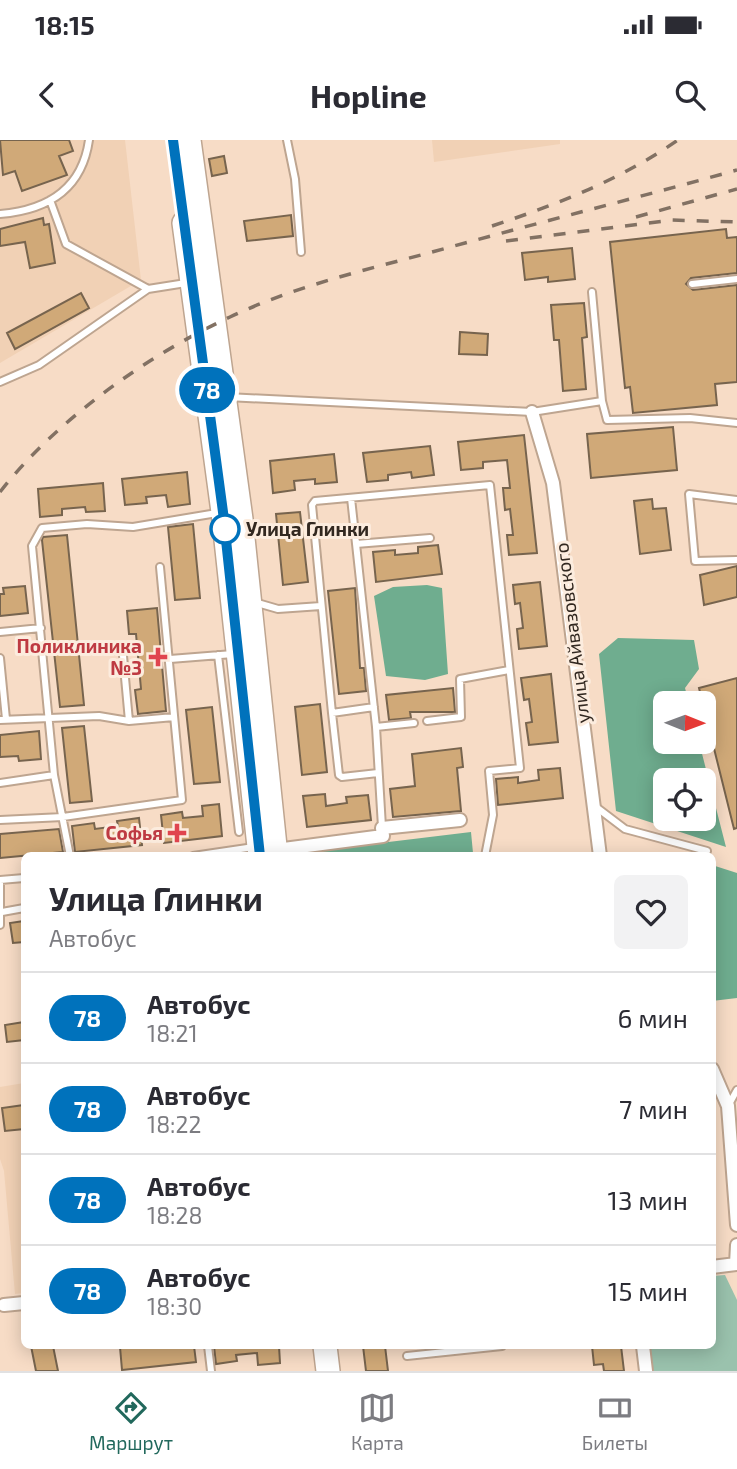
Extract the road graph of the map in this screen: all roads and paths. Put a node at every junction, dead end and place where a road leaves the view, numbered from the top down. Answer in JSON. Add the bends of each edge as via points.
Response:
{"nodes":[{"id":1,"x":89,"y":140,"type":"edge"},
{"id":2,"x":173,"y":140,"type":"edge"},
{"id":3,"x":189,"y":140,"type":"edge"},
{"id":4,"x":288,"y":140,"type":"edge"},
{"id":5,"x":50,"y":200,"type":"junction"},
{"id":6,"x":0,"y":214,"type":"edge"},
{"id":7,"x":301,"y":252,"type":"dead end"},
{"id":8,"x":737,"y":279,"type":"edge"},
{"id":9,"x":199,"y":281,"type":"junction"},
{"id":10,"x":692,"y":284,"type":"dead end"},
{"id":11,"x":148,"y":289,"type":"junction"},
{"id":12,"x":592,"y":292,"type":"dead end"},
{"id":13,"x":0,"y":382,"type":"edge"},
{"id":14,"x":217,"y":398,"type":"junction"},
{"id":15,"x":602,"y":401,"type":"junction"},
{"id":16,"x":532,"y":412,"type":"junction"},
{"id":17,"x":737,"y":423,"type":"edge"},
{"id":18,"x":351,"y":498,"type":"junction"},
{"id":19,"x":737,"y":500,"type":"edge"},
{"id":20,"x":223,"y":512,"type":"junction"},
{"id":21,"x":430,"y":538,"type":"dead end"},
{"id":22,"x":356,"y":544,"type":"junction"},
{"id":23,"x":737,"y":560,"type":"edge"},
{"id":24,"x":160,"y":567,"type":"dead end"},
{"id":25,"x":248,"y":600,"type":"junction"},
{"id":26,"x":321,"y":606,"type":"junction"},
{"id":27,"x":41,"y":628,"type":"junction"},
{"id":28,"x":0,"y":632,"type":"edge"},
{"id":29,"x":122,"y":645,"type":"dead end"},
{"id":30,"x":237,"y":654,"type":"junction"},
{"id":31,"x":0,"y":658,"type":"edge"},
{"id":32,"x":170,"y":659,"type":"junction"},
{"id":33,"x":509,"y":670,"type":"junction"},
{"id":34,"x":374,"y":707,"type":"junction"},
{"id":35,"x":332,"y":713,"type":"junction"},
{"id":36,"x":174,"y":717,"type":"junction"},
{"id":37,"x":3,"y":719,"type":"edge"},
{"id":38,"x":50,"y":720,"type":"junction"},
{"id":39,"x":129,"y":721,"type":"junction"},
{"id":40,"x":427,"y":721,"type":"dead end"},
{"id":41,"x":414,"y":723,"type":"dead end"},
{"id":42,"x":376,"y":727,"type":"junction"},
{"id":43,"x":378,"y":773,"type":"junction"},
{"id":44,"x":54,"y":775,"type":"junction"},
{"id":45,"x":0,"y":783,"type":"edge"},
{"id":46,"x":594,"y":806,"type":"junction"},
{"id":47,"x":63,"y":817,"type":"junction"},
{"id":48,"x":0,"y":820,"type":"edge"},
{"id":49,"x":460,"y":820,"type":"dead end"},
{"id":50,"x":239,"y":832,"type":"dead end"},
{"id":51,"x":383,"y":832,"type":"junction"},
{"id":52,"x":707,"y":851,"type":"dead end"},
{"id":53,"x":69,"y":852,"type":"edge"},
{"id":54,"x":268,"y":852,"type":"edge"},
{"id":55,"x":486,"y":852,"type":"edge"},
{"id":56,"x":600,"y":852,"type":"edge"},
{"id":57,"x":21,"y":878,"type":"edge"},
{"id":58,"x":0,"y":881,"type":"edge"},
{"id":59,"x":21,"y":909,"type":"edge"},
{"id":60,"x":2,"y":912,"type":"junction"},
{"id":61,"x":0,"y":925,"type":"edge"},
{"id":62,"x":716,"y":1078,"type":"edge"},
{"id":63,"x":737,"y":1090,"type":"edge"},
{"id":64,"x":728,"y":1106,"type":"junction"},
{"id":65,"x":737,"y":1225,"type":"edge"},
{"id":66,"x":737,"y":1245,"type":"edge"},
{"id":67,"x":736,"y":1264,"type":"edge"},
{"id":68,"x":716,"y":1266,"type":"edge"},
{"id":69,"x":21,"y":1303,"type":"edge"},
{"id":70,"x":4,"y":1305,"type":"dead end"},
{"id":71,"x":208,"y":1349,"type":"edge"},
{"id":72,"x":309,"y":1349,"type":"edge"},
{"id":73,"x":325,"y":1349,"type":"edge"},
{"id":74,"x":474,"y":1349,"type":"edge"},
{"id":75,"x":643,"y":1349,"type":"edge"},
{"id":76,"x":407,"y":1356,"type":"dead end"},
{"id":77,"x":211,"y":1371,"type":"edge"},
{"id":78,"x":312,"y":1371,"type":"edge"},
{"id":79,"x":328,"y":1371,"type":"edge"},
{"id":80,"x":646,"y":1371,"type":"edge"}],
"edges":[{"from":1,"to":5,"type":"lane","via":[[80,174]]},
{"from":2,"to":9,"type":"highway"},
{"from":3,"to":9,"type":"highway"},
{"from":4,"to":7,"type":"lane"},
{"from":5,"to":6,"type":"lane"},
{"from":5,"to":11,"type":"lane","via":[[66,244]]},
{"from":8,"to":10,"type":"lane"},
{"from":9,"to":11,"type":"lane"},
{"from":9,"to":14,"type":"highway"},
{"from":11,"to":13,"type":"lane","via":[[38,365]]},
{"from":12,"to":15,"type":"lane"},
{"from":14,"to":16,"type":"lane"},
{"from":14,"to":20,"type":"highway"},
{"from":14,"to":25,"type":"highway"},
{"from":15,"to":16,"type":"lane"},
{"from":15,"to":17,"type":"lane","via":[[607,420],[690,418]]},
{"from":16,"to":46,"type":"street","name":"улица Айвазовского","via":[[554,483]]},
{"from":18,"to":22,"type":"lane"},
{"from":18,"to":26,"type":"lane","via":[[312,505]]},
{"from":18,"to":33,"type":"lane","via":[[490,485]]},
{"from":19,"to":23,"type":"lane","via":[[689,494],[695,561]]},
{"from":20,"to":27,"type":"lane","via":[[133,527],[42,528],[33,546]]},
{"from":20,"to":30,"type":"highway"},
{"from":21,"to":22,"type":"lane"},
{"from":22,"to":34,"type":"lane"},
{"from":24,"to":32,"type":"lane"},
{"from":25,"to":26,"type":"lane","via":[[278,609]]},
{"from":25,"to":30,"type":"highway"},
{"from":26,"to":35,"type":"lane"},
{"from":27,"to":28,"type":"lane"},
{"from":27,"to":38,"type":"lane"},
{"from":29,"to":39,"type":"lane"},
{"from":30,"to":32,"type":"lane"},
{"from":30,"to":50,"type":"lane"},
{"from":30,"to":54,"type":"highway"},
{"from":31,"to":37,"type":"lane"},
{"from":32,"to":36,"type":"lane"},
{"from":33,"to":40,"type":"lane","via":[[460,680],[461,717]]},
{"from":33,"to":55,"type":"lane","via":[[520,768],[489,771],[493,815]]},
{"from":34,"to":35,"type":"lane"},
{"from":34,"to":42,"type":"lane"},
{"from":35,"to":43,"type":"lane","via":[[338,775]]},
{"from":36,"to":39,"type":"lane"},
{"from":36,"to":47,"type":"lane","via":[[182,800]]},
{"from":37,"to":38,"type":"lane"},
{"from":38,"to":39,"type":"lane","via":[[99,716]]},
{"from":38,"to":44,"type":"lane"},
{"from":41,"to":42,"type":"lane"},
{"from":42,"to":43,"type":"lane"},
{"from":43,"to":51,"type":"lane"},
{"from":44,"to":45,"type":"lane"},
{"from":44,"to":47,"type":"lane"},
{"from":46,"to":52,"type":"lane","via":[[625,829]]},
{"from":46,"to":56,"type":"street","name":"улица Айвазовского"},
{"from":47,"to":48,"type":"lane"},
{"from":47,"to":53,"type":"lane"},
{"from":49,"to":51,"type":"street"},
{"from":51,"to":54,"type":"street"},
{"from":57,"to":58,"type":"lane"},
{"from":58,"to":60,"type":"lane"},
{"from":59,"to":60,"type":"lane"},
{"from":60,"to":61,"type":"lane"},
{"from":62,"to":64,"type":"street"},
{"from":63,"to":64,"type":"lane"},
{"from":64,"to":65,"type":"street"},
{"from":66,"to":67,"type":"street"},
{"from":67,"to":68,"type":"street"},
{"from":69,"to":70,"type":"street"},
{"from":71,"to":77,"type":"lane"},
{"from":72,"to":78,"type":"highway"},
{"from":73,"to":79,"type":"highway"},
{"from":74,"to":76,"type":"lane"},
{"from":75,"to":80,"type":"street"}]}
